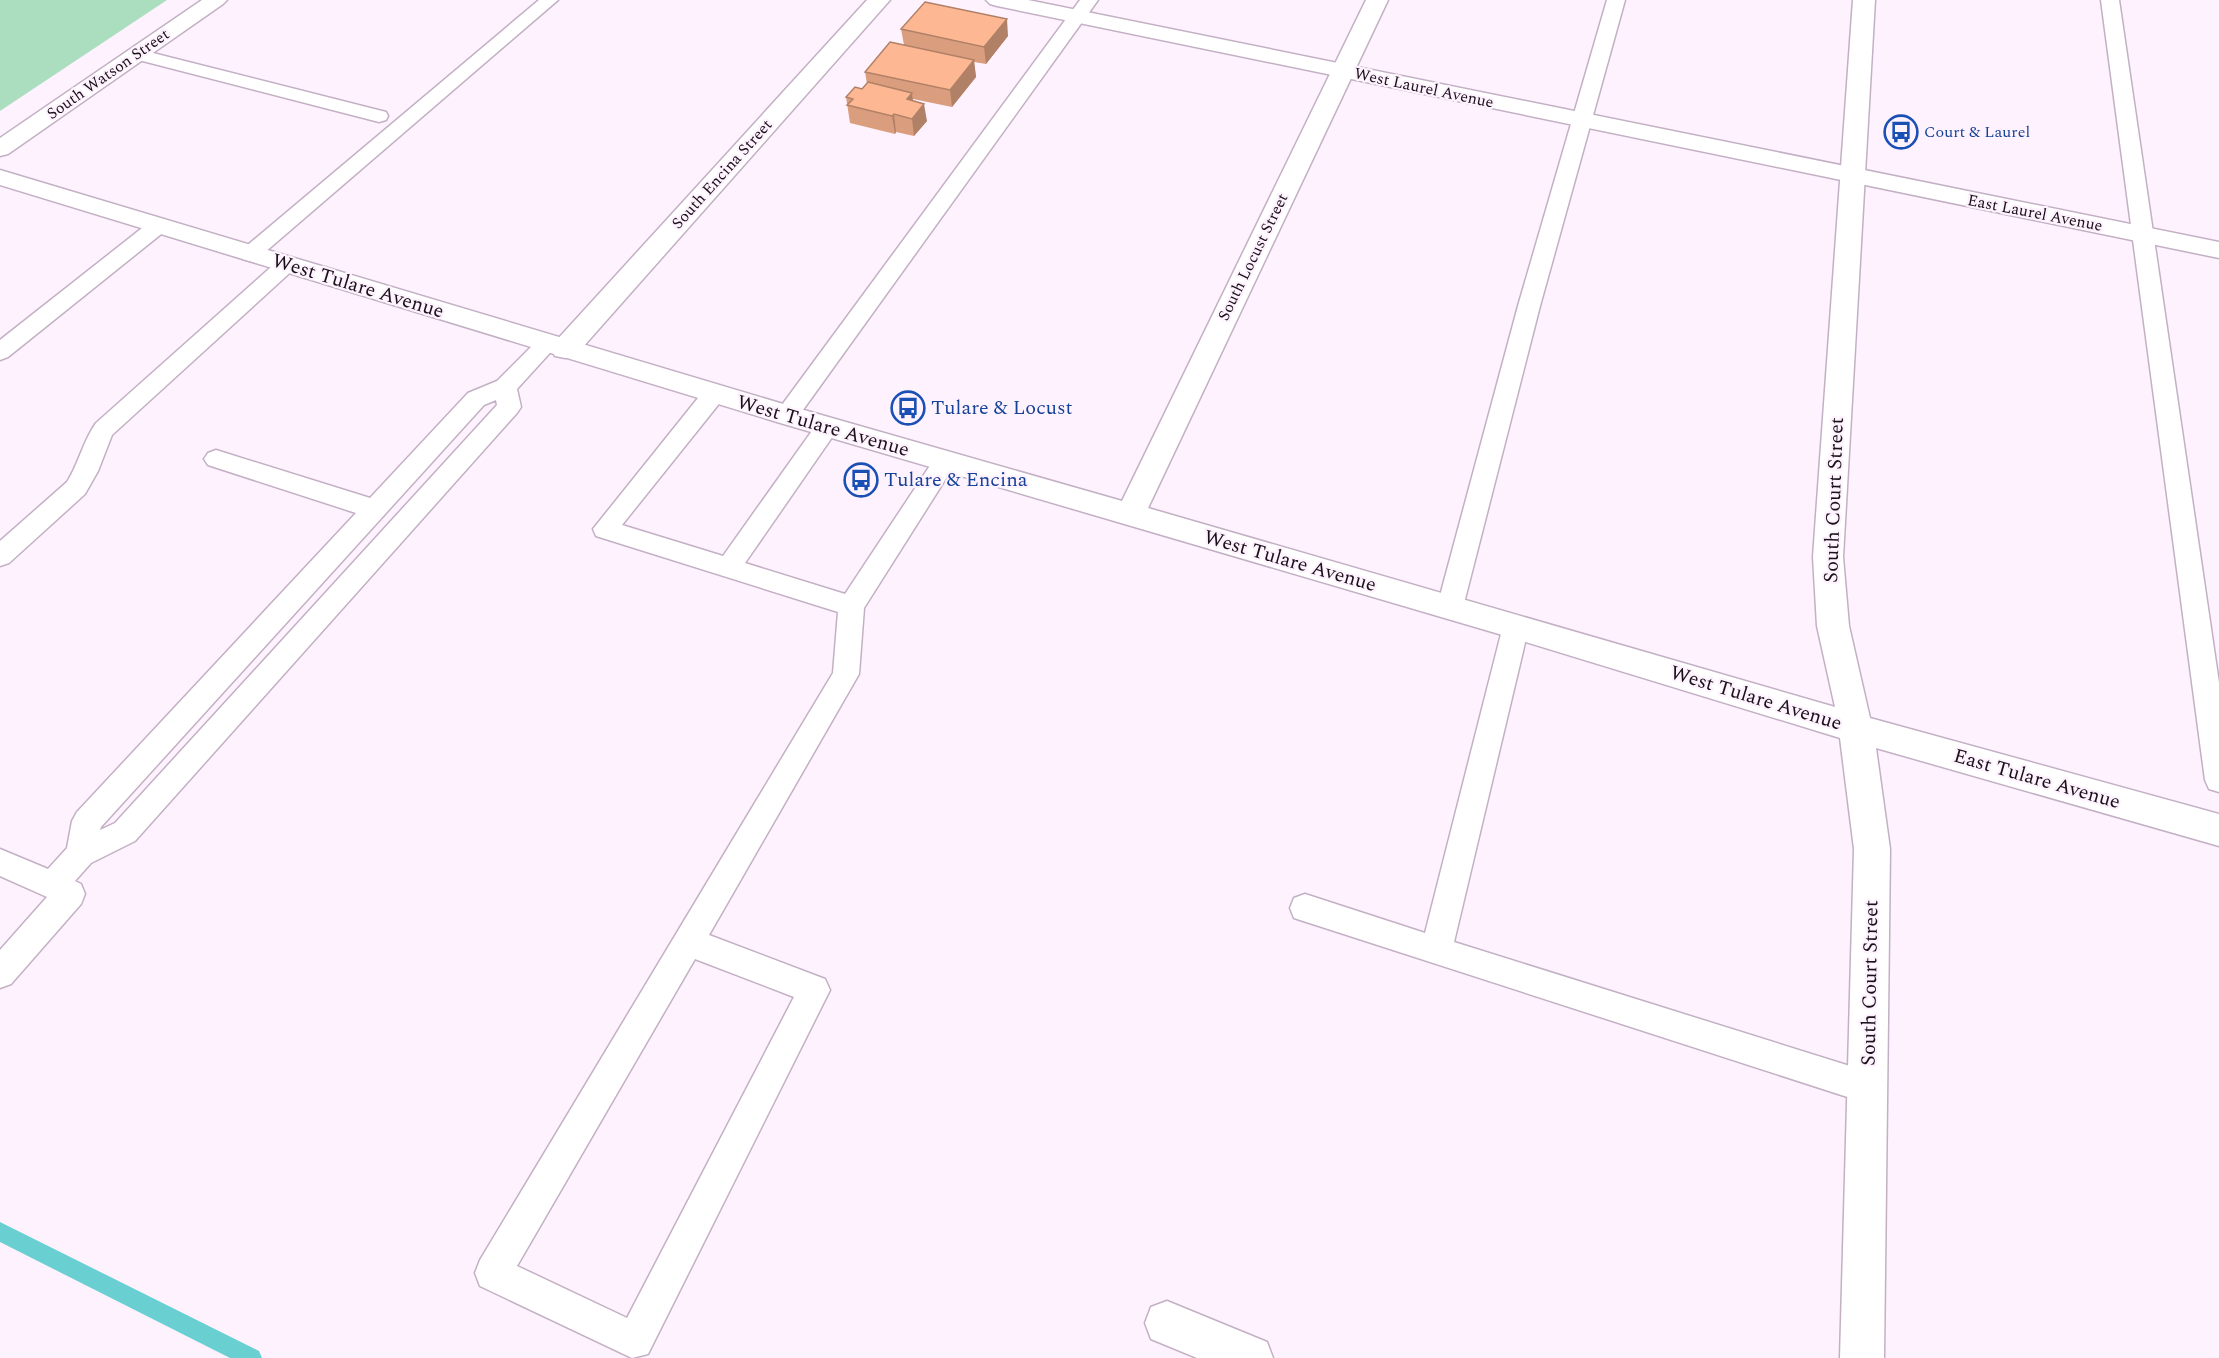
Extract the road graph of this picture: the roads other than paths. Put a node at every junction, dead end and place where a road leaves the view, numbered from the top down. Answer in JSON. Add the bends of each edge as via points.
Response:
{"nodes":[{"id":1,"x":216,"y":0,"type":"edge"},
{"id":2,"x":549,"y":0,"type":"edge"},
{"id":3,"x":879,"y":0,"type":"edge"},
{"id":4,"x":996,"y":0,"type":"edge"},
{"id":5,"x":1377,"y":0,"type":"edge"},
{"id":6,"x":1616,"y":0,"type":"edge"},
{"id":7,"x":1864,"y":0,"type":"edge"},
{"id":8,"x":2110,"y":0,"type":"edge"},
{"id":9,"x":1083,"y":8,"type":"edge"},
{"id":10,"x":137,"y":54,"type":"junction"},
{"id":11,"x":1342,"y":71,"type":"junction"},
{"id":12,"x":379,"y":116,"type":"dead end"},
{"id":13,"x":1583,"y":121,"type":"junction"},
{"id":14,"x":0,"y":149,"type":"edge"},
{"id":15,"x":1851,"y":176,"type":"junction"},
{"id":16,"x":0,"y":177,"type":"edge"},
{"id":17,"x":158,"y":226,"type":"junction"},
{"id":18,"x":2144,"y":234,"type":"junction"},
{"id":19,"x":2219,"y":250,"type":"edge"},
{"id":20,"x":250,"y":254,"type":"junction"},
{"id":21,"x":287,"y":264,"type":"junction"},
{"id":22,"x":556,"y":346,"type":"junction"},
{"id":23,"x":0,"y":352,"type":"edge"},
{"id":24,"x":504,"y":387,"type":"junction"},
{"id":25,"x":714,"y":394,"type":"junction"},
{"id":26,"x":787,"y":415,"type":"junction"},
{"id":27,"x":827,"y":427,"type":"junction"},
{"id":28,"x":216,"y":459,"type":"dead end"},
{"id":29,"x":945,"y":461,"type":"junction"},
{"id":30,"x":374,"y":509,"type":"junction"},
{"id":31,"x":1130,"y":514,"type":"junction"},
{"id":32,"x":0,"y":556,"type":"edge"},
{"id":33,"x":728,"y":568,"type":"junction"},
{"id":34,"x":851,"y":606,"type":"junction"},
{"id":35,"x":1450,"y":607,"type":"junction"},
{"id":36,"x":1516,"y":626,"type":"junction"},
{"id":37,"x":1856,"y":728,"type":"junction"},
{"id":38,"x":2219,"y":780,"type":"edge"},
{"id":39,"x":2219,"y":830,"type":"edge"},
{"id":40,"x":81,"y":854,"type":"junction"},
{"id":41,"x":0,"y":862,"type":"edge"},
{"id":42,"x":53,"y":885,"type":"junction"},
{"id":43,"x":1305,"y":908,"type":"dead end"},
{"id":44,"x":688,"y":942,"type":"junction"},
{"id":45,"x":1436,"y":951,"type":"junction"},
{"id":46,"x":0,"y":973,"type":"edge"},
{"id":47,"x":1869,"y":1088,"type":"junction"},
{"id":48,"x":1167,"y":1323,"type":"dead end"},
{"id":49,"x":1251,"y":1358,"type":"edge"},
{"id":50,"x":1862,"y":1358,"type":"edge"}],
"edges":[{"from":1,"to":10,"type":"street","name":"South Watson Street"},
{"from":2,"to":20,"type":"lane"},
{"from":3,"to":22,"type":"street","name":"South Encina Street"},
{"from":4,"to":9,"type":"street","name":"West Laurel Avenue"},
{"from":5,"to":11,"type":"street","name":"South Locust Street"},
{"from":6,"to":13,"type":"lane"},
{"from":7,"to":15,"type":"street","name":"South Court Street"},
{"from":8,"to":18,"type":"lane"},
{"from":9,"to":11,"type":"street","name":"West Laurel Avenue"},
{"from":9,"to":26,"type":"lane"},
{"from":10,"to":12,"type":"lane"},
{"from":10,"to":14,"type":"street","name":"South Watson Street"},
{"from":11,"to":13,"type":"street","name":"West Laurel Avenue"},
{"from":11,"to":31,"type":"street","name":"South Locust Street"},
{"from":13,"to":15,"type":"street","name":"West Laurel Avenue"},
{"from":13,"to":35,"type":"lane","via":[[1529,306]]},
{"from":15,"to":18,"type":"street","name":"East Laurel Avenue"},
{"from":15,"to":37,"type":"street","name":"South Court Street","via":[[1828,556],[1833,626]]},
{"from":16,"to":17,"type":"street","name":"West Tulare Avenue"},
{"from":17,"to":20,"type":"street","name":"West Tulare Avenue"},
{"from":17,"to":23,"type":"lane"},
{"from":18,"to":19,"type":"street","name":"East Laurel Avenue"},
{"from":18,"to":38,"type":"lane"},
{"from":20,"to":21,"type":"street","name":"West Tulare Avenue"},
{"from":21,"to":22,"type":"street","name":"West Tulare Avenue"},
{"from":21,"to":32,"type":"lane","via":[[110,423],[97,439],[76,488]]},
{"from":22,"to":24,"type":"lane"},
{"from":22,"to":25,"type":"street","name":"West Tulare Avenue"},
{"from":24,"to":30,"type":"lane","via":[[476,399]]},
{"from":24,"to":40,"type":"lane","via":[[509,407],[133,824]]},
{"from":25,"to":26,"type":"street","name":"West Tulare Avenue"},
{"from":25,"to":33,"type":"lane","via":[[605,529]]},
{"from":26,"to":27,"type":"street","name":"West Tulare Avenue"},
{"from":27,"to":29,"type":"street","name":"West Tulare Avenue"},
{"from":27,"to":33,"type":"lane"},
{"from":28,"to":30,"type":"lane"},
{"from":29,"to":31,"type":"street","name":"West Tulare Avenue"},
{"from":29,"to":34,"type":"lane"},
{"from":30,"to":40,"type":"lane","via":[[87,821]]},
{"from":31,"to":35,"type":"street","name":"West Tulare Avenue"},
{"from":33,"to":34,"type":"lane"},
{"from":34,"to":44,"type":"lane","via":[[846,674]]},
{"from":35,"to":36,"type":"street","name":"West Tulare Avenue"},
{"from":36,"to":37,"type":"street","name":"West Tulare Avenue"},
{"from":36,"to":45,"type":"lane"},
{"from":37,"to":39,"type":"street","name":"East Tulare Avenue"},
{"from":37,"to":47,"type":"street","name":"South Court Street","via":[[1872,849]]},
{"from":40,"to":42,"type":"lane"},
{"from":41,"to":42,"type":"lane"},
{"from":42,"to":46,"type":"lane","via":[[70,894]]},
{"from":43,"to":45,"type":"lane"},
{"from":44,"to":44,"type":"lane","via":[[493,1273],[635,1341],[814,990]]},
{"from":45,"to":47,"type":"lane"},
{"from":47,"to":50,"type":"street","name":"South Court Street"},
{"from":48,"to":49,"type":"street"}]}
